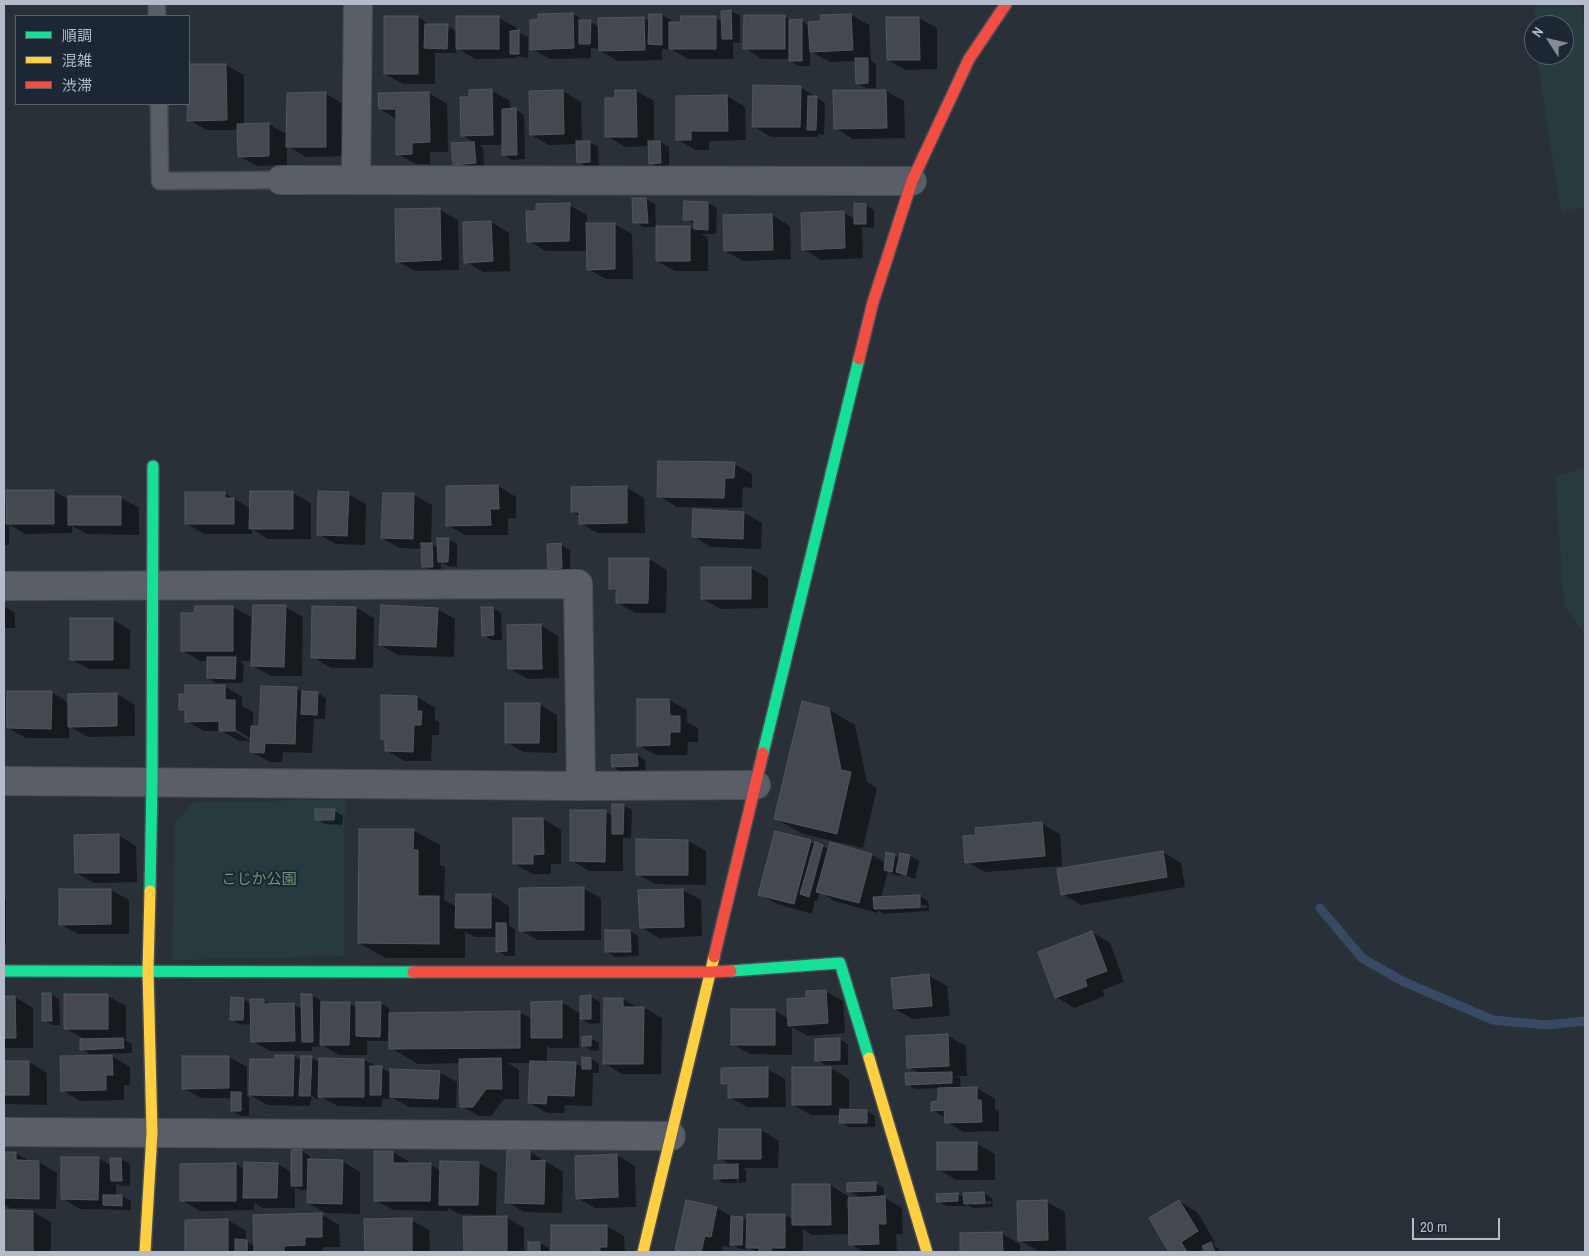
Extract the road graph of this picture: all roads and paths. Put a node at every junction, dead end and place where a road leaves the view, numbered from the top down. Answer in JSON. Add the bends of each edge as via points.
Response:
{"nodes":[{"id":1,"x":358,"y":4,"type":"edge"},
{"id":2,"x":1006,"y":4,"type":"edge"},
{"id":3,"x":159,"y":105,"type":"edge"},
{"id":4,"x":281,"y":180,"type":"joint"},
{"id":5,"x":356,"y":180,"type":"junction"},
{"id":6,"x":912,"y":181,"type":"junction"},
{"id":7,"x":153,"y":466,"type":"dead end"},
{"id":8,"x":4,"y":586,"type":"edge"},
{"id":9,"x":152,"y":586,"type":"junction"},
{"id":10,"x":4,"y":781,"type":"edge"},
{"id":11,"x":152,"y":782,"type":"junction"},
{"id":12,"x":756,"y":785,"type":"junction"},
{"id":13,"x":581,"y":786,"type":"junction"},
{"id":14,"x":4,"y":970,"type":"edge"},
{"id":15,"x":148,"y":971,"type":"junction"},
{"id":16,"x":710,"y":972,"type":"junction"},
{"id":17,"x":4,"y":1132,"type":"edge"},
{"id":18,"x":152,"y":1133,"type":"junction"},
{"id":19,"x":671,"y":1136,"type":"junction"},
{"id":20,"x":145,"y":1252,"type":"edge"},
{"id":21,"x":643,"y":1252,"type":"edge"},
{"id":22,"x":927,"y":1252,"type":"edge"}],
"edges":[{"from":1,"to":5,"type":"street"},
{"from":2,"to":6,"type":"street","via":[[969,60]]},
{"from":3,"to":4,"type":"lane","via":[[160,181]]},
{"from":4,"to":5,"type":"street"},
{"from":5,"to":6,"type":"street"},
{"from":6,"to":12,"type":"street","via":[[873,302]]},
{"from":7,"to":9,"type":"street"},
{"from":8,"to":9,"type":"street"},
{"from":9,"to":11,"type":"street"},
{"from":9,"to":13,"type":"street","via":[[578,584]]},
{"from":10,"to":11,"type":"street"},
{"from":11,"to":13,"type":"street"},
{"from":11,"to":15,"type":"street"},
{"from":12,"to":13,"type":"street"},
{"from":12,"to":16,"type":"street"},
{"from":14,"to":15,"type":"street"},
{"from":15,"to":16,"type":"street"},
{"from":15,"to":18,"type":"street"},
{"from":16,"to":19,"type":"street"},
{"from":16,"to":22,"type":"street","via":[[840,963]]},
{"from":17,"to":18,"type":"street"},
{"from":18,"to":19,"type":"street"},
{"from":18,"to":20,"type":"street"},
{"from":19,"to":21,"type":"street"}]}
